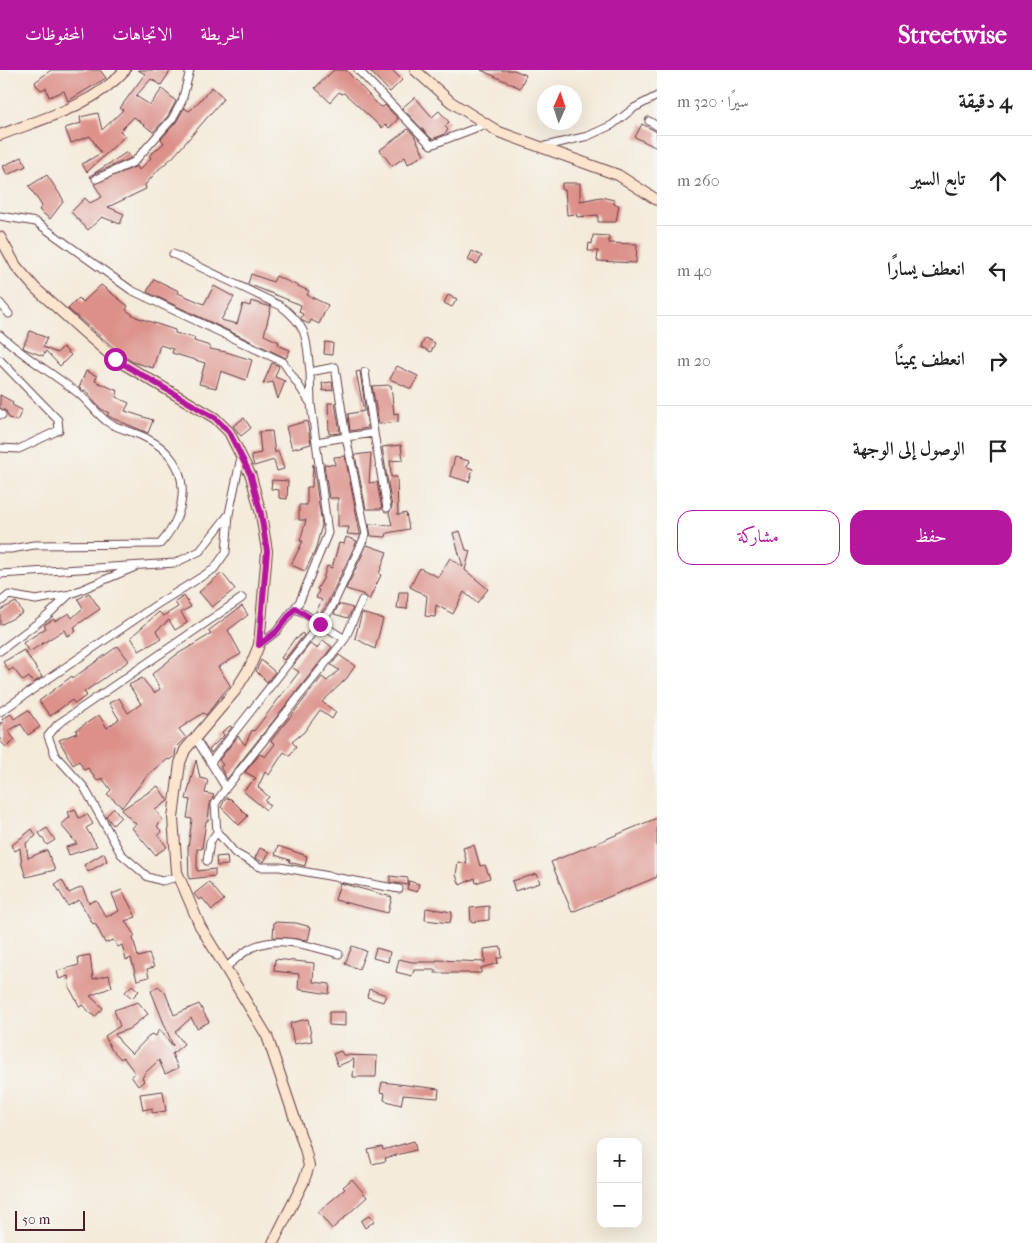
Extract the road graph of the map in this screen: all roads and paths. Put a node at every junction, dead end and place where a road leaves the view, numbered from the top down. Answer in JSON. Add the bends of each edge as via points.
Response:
{"nodes":[{"id":1,"x":125,"y":70,"type":"edge"},
{"id":2,"x":190,"y":70,"type":"edge"},
{"id":3,"x":358,"y":70,"type":"edge"},
{"id":4,"x":415,"y":70,"type":"edge"},
{"id":5,"x":657,"y":96,"type":"edge"},
{"id":6,"x":649,"y":121,"type":"dead end"},
{"id":7,"x":486,"y":124,"type":"junction"},
{"id":8,"x":657,"y":126,"type":"edge"},
{"id":9,"x":0,"y":135,"type":"edge"},
{"id":10,"x":541,"y":147,"type":"junction"},
{"id":11,"x":96,"y":179,"type":"dead end"},
{"id":12,"x":657,"y":200,"type":"edge"},
{"id":13,"x":0,"y":216,"type":"edge"},
{"id":14,"x":0,"y":237,"type":"edge"},
{"id":15,"x":173,"y":254,"type":"dead end"},
{"id":16,"x":0,"y":303,"type":"edge"},
{"id":17,"x":10,"y":314,"type":"dead end"},
{"id":18,"x":0,"y":335,"type":"edge"},
{"id":19,"x":0,"y":360,"type":"edge"},
{"id":20,"x":310,"y":372,"type":"junction"},
{"id":21,"x":365,"y":372,"type":"dead end"},
{"id":22,"x":311,"y":404,"type":"junction"},
{"id":23,"x":374,"y":432,"type":"junction"},
{"id":24,"x":346,"y":437,"type":"junction"},
{"id":25,"x":316,"y":442,"type":"junction"},
{"id":26,"x":0,"y":448,"type":"edge"},
{"id":27,"x":241,"y":457,"type":"junction"},
{"id":28,"x":387,"y":508,"type":"dead end"},
{"id":29,"x":229,"y":514,"type":"junction"},
{"id":30,"x":0,"y":549,"type":"edge"},
{"id":31,"x":140,"y":565,"type":"junction"},
{"id":32,"x":0,"y":574,"type":"edge"},
{"id":33,"x":71,"y":594,"type":"junction"},
{"id":34,"x":242,"y":598,"type":"dead end"},
{"id":35,"x":362,"y":600,"type":"dead end"},
{"id":36,"x":0,"y":602,"type":"edge"},
{"id":37,"x":295,"y":608,"type":"junction"},
{"id":38,"x":320,"y":624,"type":"junction"},
{"id":39,"x":345,"y":639,"type":"junction"},
{"id":40,"x":259,"y":645,"type":"junction"},
{"id":41,"x":0,"y":651,"type":"edge"},
{"id":42,"x":0,"y":712,"type":"edge"},
{"id":43,"x":196,"y":739,"type":"junction"},
{"id":44,"x":211,"y":762,"type":"junction"},
{"id":45,"x":226,"y":788,"type":"junction"},
{"id":46,"x":217,"y":832,"type":"junction"},
{"id":47,"x":207,"y":862,"type":"dead end"},
{"id":48,"x":178,"y":877,"type":"junction"},
{"id":49,"x":399,"y":889,"type":"dead end"},
{"id":50,"x":339,"y":954,"type":"dead end"},
{"id":51,"x":226,"y":967,"type":"junction"},
{"id":52,"x":273,"y":1243,"type":"edge"}],
"edges":[{"from":1,"to":9,"type":"street","via":[[80,105]]},
{"from":2,"to":11,"type":"street","via":[[182,100],[166,126],[134,162]]},
{"from":3,"to":7,"type":"street","via":[[431,145]]},
{"from":4,"to":7,"type":"street","via":[[451,102]]},
{"from":5,"to":10,"type":"street","via":[[612,125],[588,136]]},
{"from":6,"to":8,"type":"street"},
{"from":7,"to":10,"type":"street"},
{"from":10,"to":12,"type":"street","via":[[618,175]]},
{"from":13,"to":22,"type":"street","via":[[36,222],[130,290],[282,362]]},
{"from":14,"to":27,"type":"street","via":[[16,266],[35,288],[115,359],[215,418],[229,432]]},
{"from":15,"to":20,"type":"street","via":[[281,306],[296,318],[306,333]]},
{"from":16,"to":17,"type":"street"},
{"from":18,"to":30,"type":"street","via":[[91,404],[108,423],[150,439],[173,458],[182,479],[182,500],[172,531],[160,544],[34,545]]},
{"from":19,"to":26,"type":"street","via":[[58,420],[59,430],[19,449]]},
{"from":20,"to":22,"type":"street"},
{"from":20,"to":24,"type":"street","via":[[335,367]]},
{"from":21,"to":23,"type":"street"},
{"from":22,"to":25,"type":"street"},
{"from":23,"to":24,"type":"street"},
{"from":23,"to":28,"type":"street"},
{"from":24,"to":25,"type":"street"},
{"from":24,"to":38,"type":"street","via":[[366,534],[331,608]]},
{"from":25,"to":37,"type":"street","via":[[328,533]]},
{"from":27,"to":29,"type":"street"},
{"from":27,"to":40,"type":"street","via":[[251,476],[267,551]]},
{"from":29,"to":31,"type":"street","via":[[200,551],[175,563]]},
{"from":29,"to":42,"type":"street","via":[[226,552],[214,568]]},
{"from":31,"to":32,"type":"street"},
{"from":31,"to":33,"type":"street"},
{"from":33,"to":36,"type":"street","via":[[36,600],[9,595]]},
{"from":33,"to":41,"type":"street"},
{"from":34,"to":48,"type":"street","via":[[58,724],[48,736],[55,756],[84,787],[121,854],[148,876],[162,880]]},
{"from":35,"to":39,"type":"street"},
{"from":37,"to":38,"type":"street"},
{"from":37,"to":40,"type":"street","via":[[276,632]]},
{"from":38,"to":39,"type":"street"},
{"from":38,"to":44,"type":"street"},
{"from":39,"to":45,"type":"street"},
{"from":40,"to":43,"type":"street","via":[[250,667],[234,691]]},
{"from":43,"to":44,"type":"street"},
{"from":43,"to":48,"type":"street","via":[[185,750],[175,785],[173,818]]},
{"from":44,"to":45,"type":"street"},
{"from":45,"to":46,"type":"street","via":[[215,804]]},
{"from":46,"to":47,"type":"street","via":[[210,842]]},
{"from":46,"to":49,"type":"street","via":[[235,853],[260,868],[290,868]]},
{"from":48,"to":51,"type":"street","via":[[200,926]]},
{"from":50,"to":51,"type":"street","via":[[298,943],[274,942],[252,948]]},
{"from":51,"to":52,"type":"street","via":[[267,1036],[308,1166]]}]}
